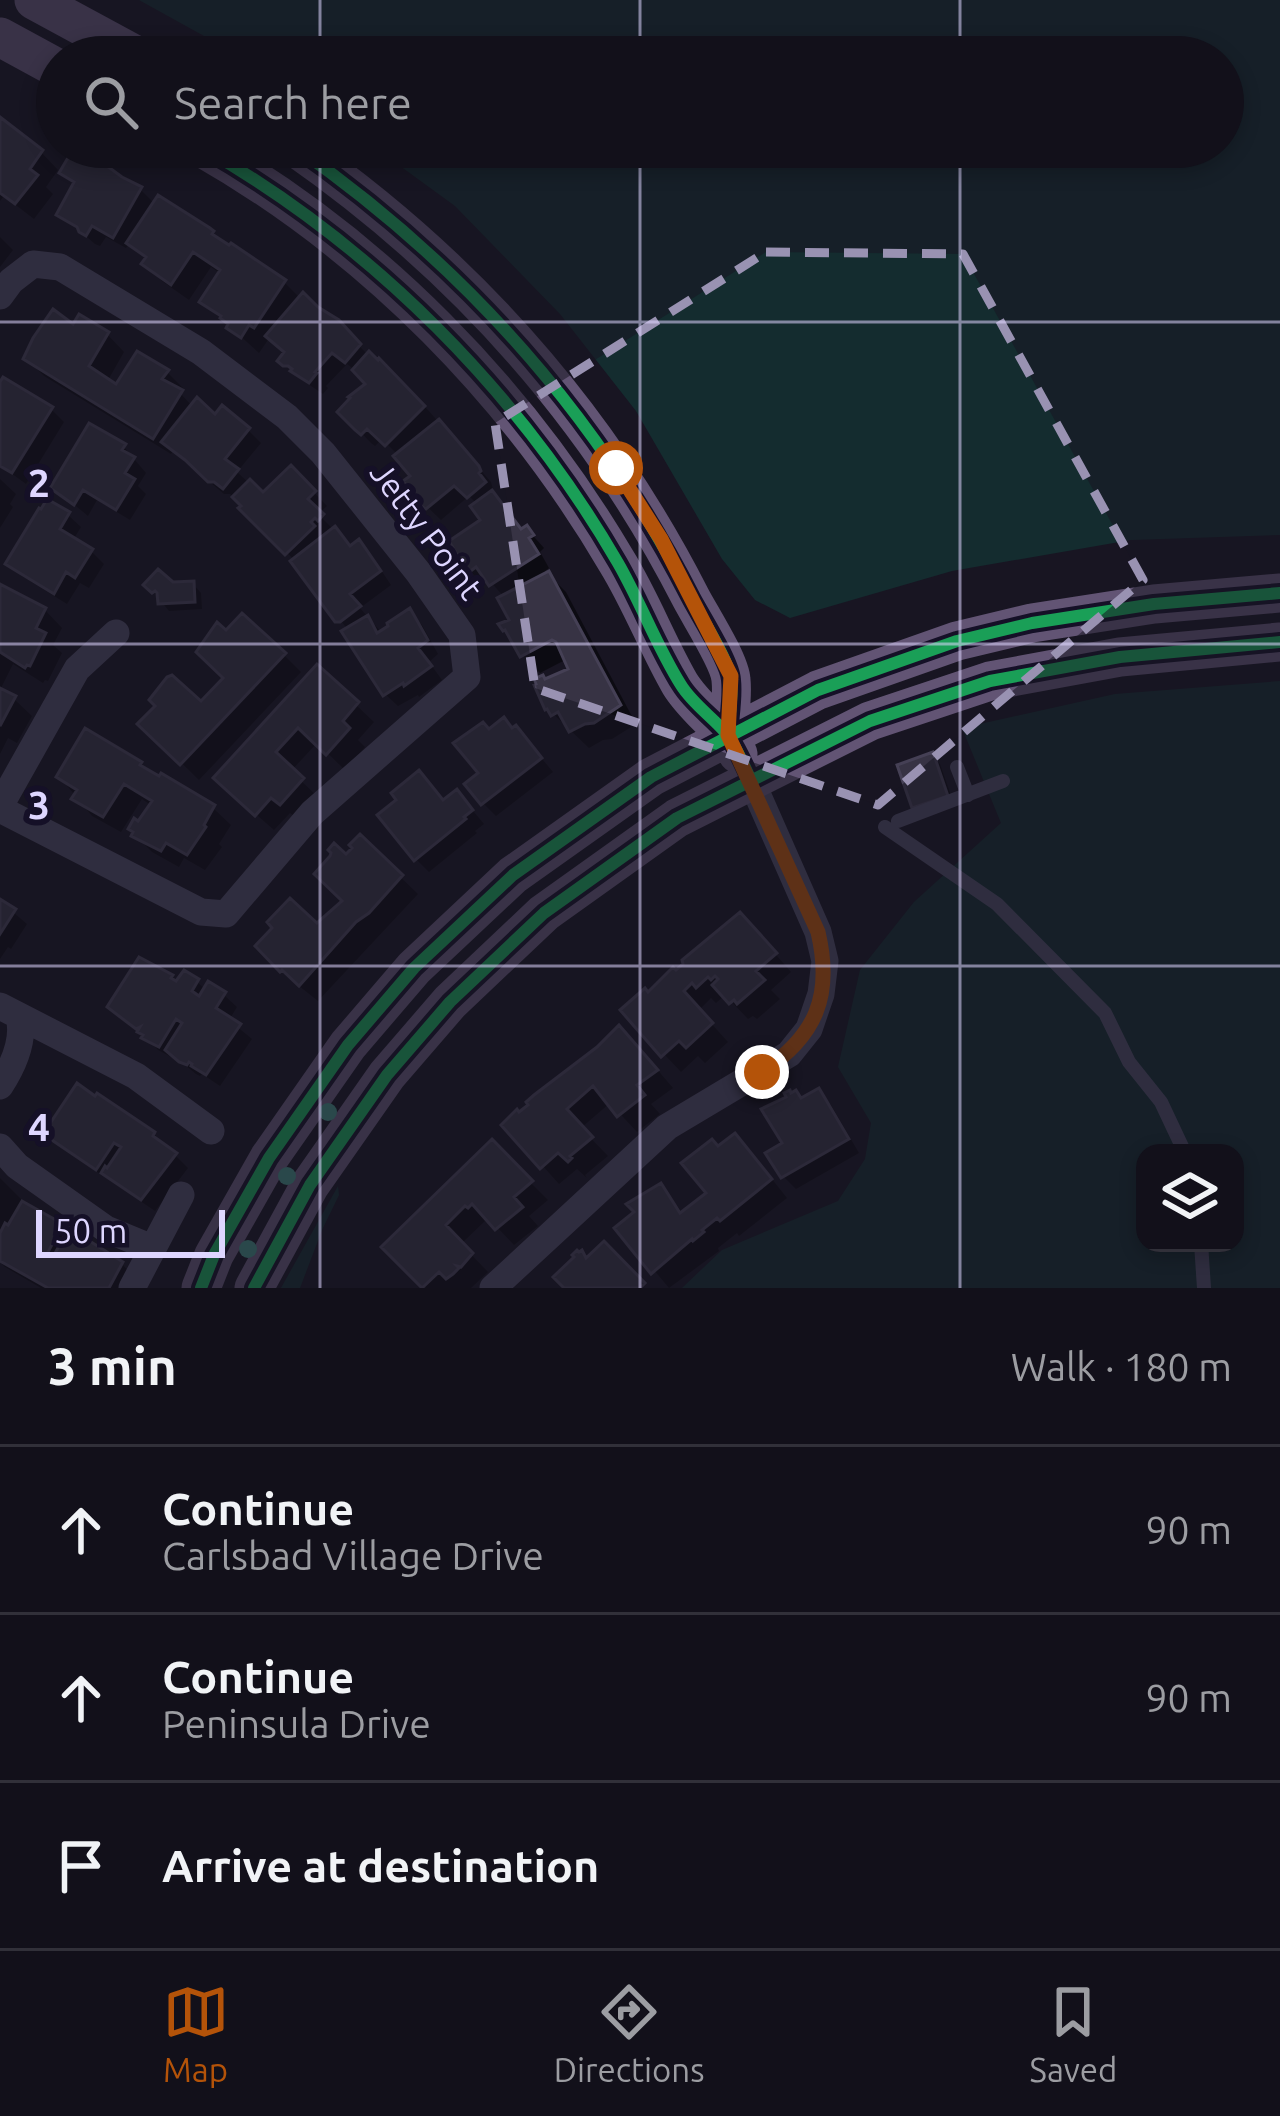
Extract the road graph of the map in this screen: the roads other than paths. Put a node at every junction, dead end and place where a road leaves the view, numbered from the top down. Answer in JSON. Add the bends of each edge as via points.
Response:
{"nodes":[{"id":1,"x":34,"y":0,"type":"edge"},
{"id":2,"x":101,"y":36,"type":"edge"},
{"id":3,"x":0,"y":37,"type":"edge"},
{"id":4,"x":36,"y":57,"type":"edge"},
{"id":5,"x":239,"y":168,"type":"edge"},
{"id":6,"x":325,"y":168,"type":"edge"},
{"id":7,"x":0,"y":296,"type":"edge"},
{"id":8,"x":1280,"y":593,"type":"edge"},
{"id":9,"x":116,"y":633,"type":"dead end"},
{"id":10,"x":1280,"y":642,"type":"edge"},
{"id":11,"x":728,"y":735,"type":"junction"},
{"id":12,"x":957,"y":766,"type":"dead end"},
{"id":13,"x":751,"y":780,"type":"junction"},
{"id":14,"x":1003,"y":782,"type":"dead end"},
{"id":15,"x":968,"y":795,"type":"junction"},
{"id":16,"x":0,"y":807,"type":"edge"},
{"id":17,"x":10,"y":1011,"type":"edge"},
{"id":18,"x":0,"y":1086,"type":"edge"},
{"id":19,"x":211,"y":1131,"type":"dead end"},
{"id":20,"x":1181,"y":1144,"type":"edge"},
{"id":21,"x":0,"y":1147,"type":"edge"},
{"id":22,"x":182,"y":1195,"type":"dead end"},
{"id":23,"x":152,"y":1248,"type":"junction"},
{"id":24,"x":1202,"y":1252,"type":"edge"},
{"id":25,"x":132,"y":1288,"type":"edge"},
{"id":26,"x":201,"y":1288,"type":"edge"},
{"id":27,"x":254,"y":1288,"type":"edge"},
{"id":28,"x":494,"y":1288,"type":"edge"},
{"id":29,"x":1204,"y":1288,"type":"edge"}],
"edges":[{"from":1,"to":2,"type":"main road"},
{"from":3,"to":4,"type":"main road"},
{"from":5,"to":11,"type":"main road","via":[[405,296],[476,368],[576,496],[682,689]]},
{"from":6,"to":11,"type":"main road","via":[[438,260],[513,335],[604,453],[661,539],[731,676]]},
{"from":7,"to":16,"type":"street","name":"Jetty Point","via":[[33,263],[60,267],[201,352],[287,417],[462,635],[467,677],[312,813],[226,914],[201,912]]},
{"from":8,"to":11,"type":"main road","via":[[1154,604],[957,641],[818,690]]},
{"from":9,"to":16,"type":"street","via":[[77,669]]},
{"from":10,"to":13,"type":"main road","via":[[1120,657],[989,681],[870,721]]},
{"from":11,"to":13,"type":"main road"},
{"from":11,"to":26,"type":"main road","via":[[651,777],[513,875],[414,968],[269,1158]]},
{"from":12,"to":15,"type":"lane"},
{"from":13,"to":27,"type":"main road","via":[[677,818],[544,913],[450,1002],[310,1185]]},
{"from":13,"to":28,"type":"street","via":[[825,961],[809,1029],[789,1054],[667,1127]]},
{"from":14,"to":15,"type":"lane"},
{"from":15,"to":20,"type":"lane","via":[[891,824],[998,904],[1105,1013]]},
{"from":17,"to":18,"type":"street","via":[[22,1028]]},
{"from":17,"to":19,"type":"street","via":[[136,1076]]},
{"from":21,"to":23,"type":"street","via":[[106,1229]]},
{"from":22,"to":23,"type":"street"},
{"from":23,"to":25,"type":"street"},
{"from":24,"to":29,"type":"lane"}]}
